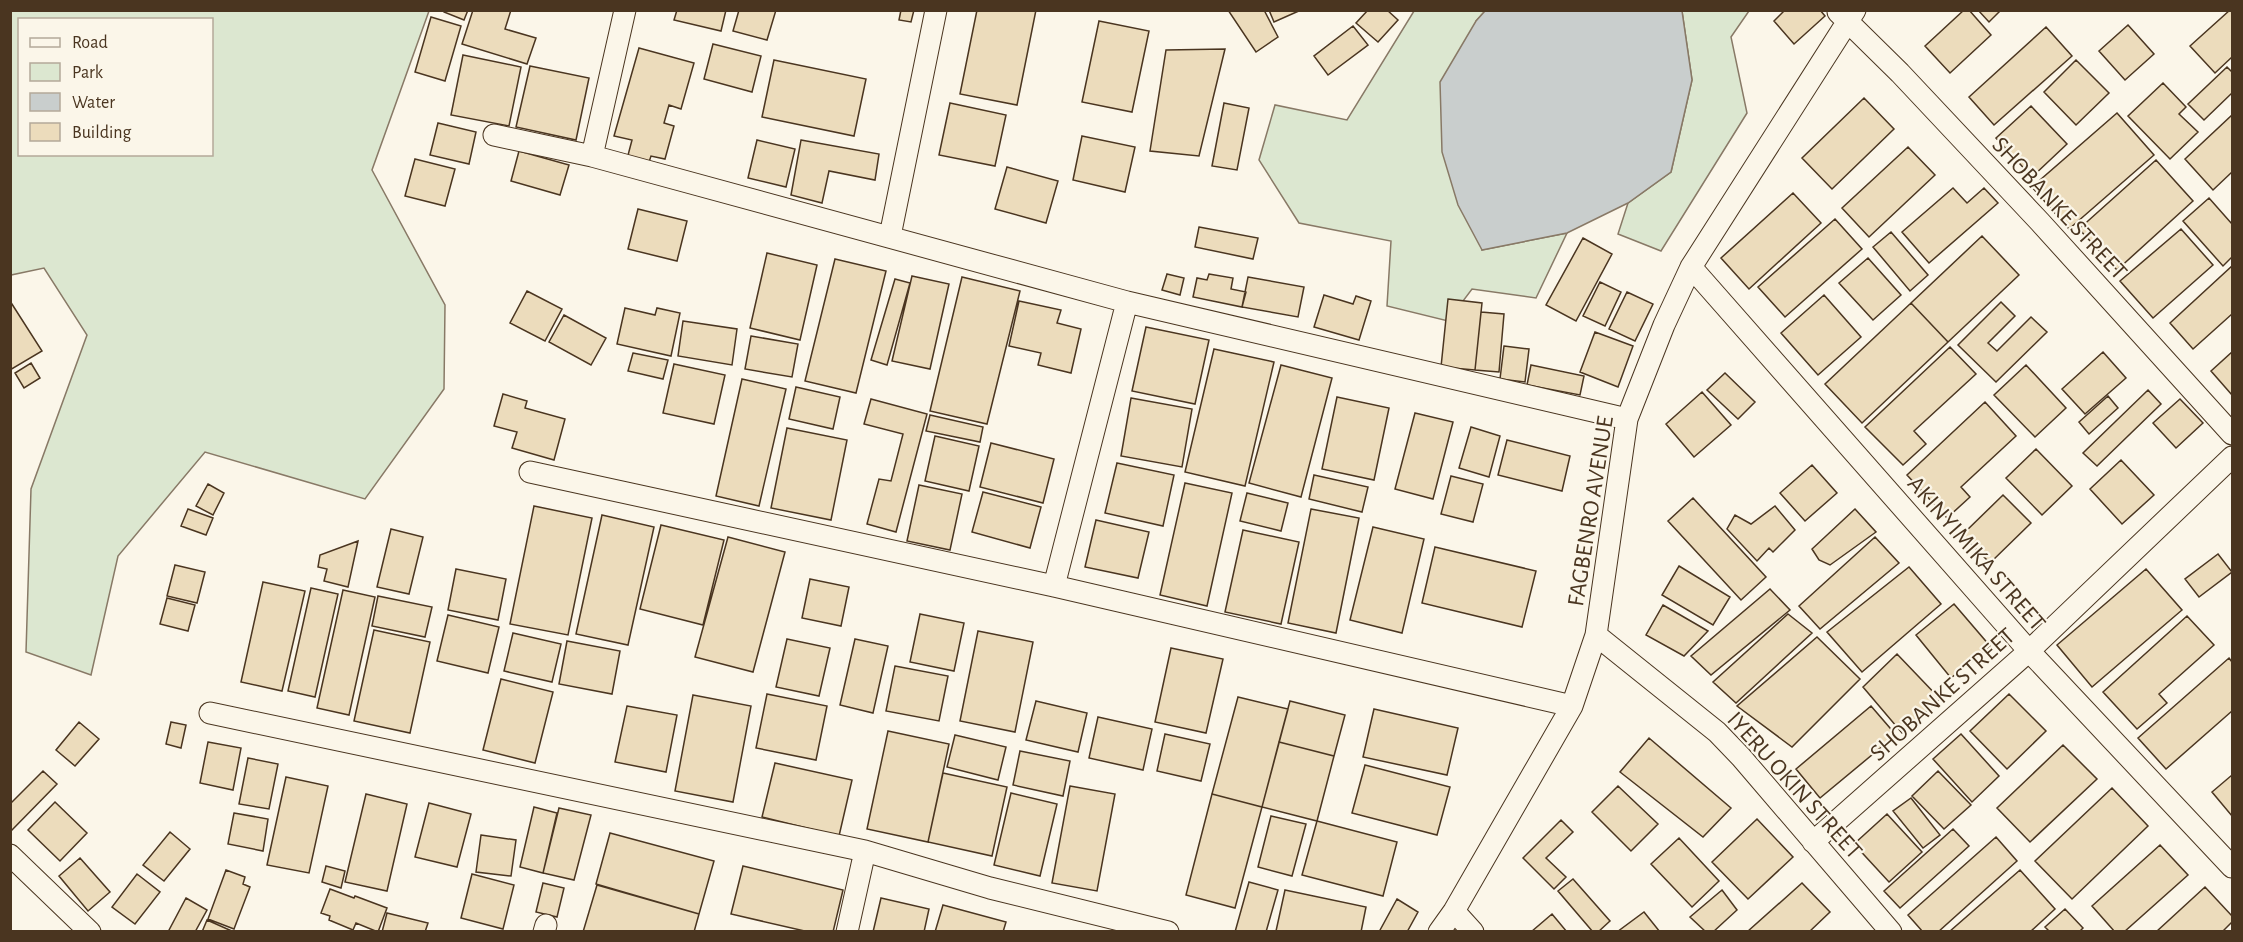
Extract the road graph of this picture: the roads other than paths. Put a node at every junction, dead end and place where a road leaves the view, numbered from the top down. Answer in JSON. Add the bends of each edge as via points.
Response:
{"nodes":[{"id":1,"x":625,"y":10,"type":"edge"},
{"id":2,"x":936,"y":10,"type":"edge"},
{"id":3,"x":1846,"y":14,"type":"edge"},
{"id":4,"x":494,"y":135,"type":"dead end"},
{"id":5,"x":592,"y":156,"type":"junction"},
{"id":6,"x":890,"y":236,"type":"junction"},
{"id":7,"x":1691,"y":267,"type":"junction"},
{"id":8,"x":1128,"y":302,"type":"junction"},
{"id":9,"x":1627,"y":419,"type":"junction"},
{"id":10,"x":2232,"y":434,"type":"edge"},
{"id":11,"x":2232,"y":457,"type":"edge"},
{"id":12,"x":530,"y":472,"type":"dead end"},
{"id":13,"x":1054,"y":586,"type":"junction"},
{"id":14,"x":1596,"y":635,"type":"junction"},
{"id":15,"x":2029,"y":651,"type":"junction"},
{"id":16,"x":1572,"y":706,"type":"junction"},
{"id":17,"x":210,"y":713,"type":"dead end"},
{"id":18,"x":1813,"y":843,"type":"junction"},
{"id":19,"x":866,"y":851,"type":"junction"},
{"id":20,"x":10,"y":855,"type":"edge"},
{"id":21,"x":2232,"y":867,"type":"edge"},
{"id":22,"x":1454,"y":911,"type":"junction"},
{"id":23,"x":90,"y":932,"type":"edge"},
{"id":24,"x":847,"y":932,"type":"edge"},
{"id":25,"x":1168,"y":932,"type":"edge"},
{"id":26,"x":1439,"y":932,"type":"edge"},
{"id":27,"x":1473,"y":932,"type":"edge"},
{"id":28,"x":1891,"y":932,"type":"edge"}],
"edges":[{"from":1,"to":5,"type":"street"},
{"from":2,"to":6,"type":"street"},
{"from":3,"to":7,"type":"street","name":"FAGBENRO AVENUE"},
{"from":3,"to":10,"type":"street","name":"SHOBANKE STREET"},
{"from":4,"to":5,"type":"street"},
{"from":5,"to":6,"type":"street"},
{"from":6,"to":8,"type":"street"},
{"from":7,"to":9,"type":"street","name":"FAGBENRO AVENUE"},
{"from":7,"to":15,"type":"street","name":"AKINYIMIKA STREET"},
{"from":8,"to":9,"type":"street"},
{"from":8,"to":13,"type":"street"},
{"from":9,"to":14,"type":"street","name":"FAGBENRO AVENUE"},
{"from":11,"to":15,"type":"street","name":"SHOBANKE STREET"},
{"from":12,"to":13,"type":"street"},
{"from":13,"to":16,"type":"street"},
{"from":14,"to":16,"type":"street","name":"FAGBENRO AVENUE"},
{"from":14,"to":18,"type":"street","name":"IYERU OKIN STREET","via":[[1717,732]]},
{"from":15,"to":18,"type":"street","name":"SHOBANKE STREET"},
{"from":15,"to":21,"type":"street","name":"AKINYIMIKA STREET"},
{"from":16,"to":22,"type":"street","name":"FAGBENRO AVENUE"},
{"from":17,"to":19,"type":"street"},
{"from":18,"to":28,"type":"street","name":"IYERU OKIN STREET"},
{"from":19,"to":24,"type":"street"},
{"from":19,"to":25,"type":"street","via":[[990,888]]},
{"from":20,"to":23,"type":"street"},
{"from":22,"to":26,"type":"street","name":"FAGBENRO AVENUE"},
{"from":22,"to":27,"type":"street"}]}
